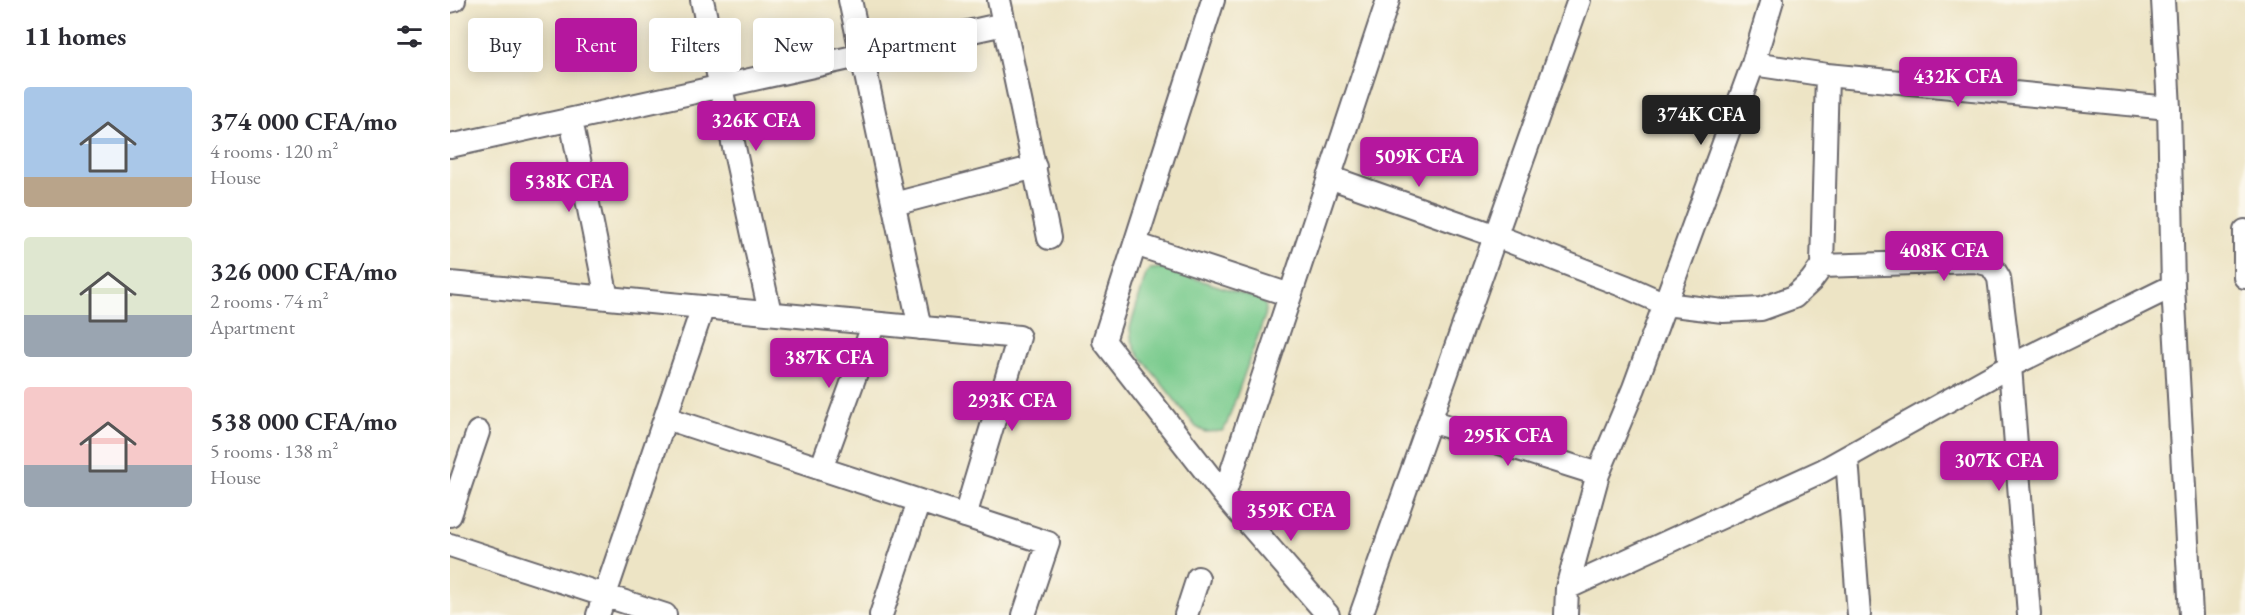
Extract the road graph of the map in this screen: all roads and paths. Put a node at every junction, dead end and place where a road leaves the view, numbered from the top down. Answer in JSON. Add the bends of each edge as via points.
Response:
{"nodes":[{"id":1,"x":702,"y":0,"type":"edge"},
{"id":2,"x":850,"y":0,"type":"edge"},
{"id":3,"x":999,"y":0,"type":"edge"},
{"id":4,"x":1213,"y":0,"type":"edge"},
{"id":5,"x":1388,"y":0,"type":"edge"},
{"id":6,"x":1579,"y":0,"type":"edge"},
{"id":7,"x":1772,"y":0,"type":"edge"},
{"id":8,"x":2163,"y":0,"type":"edge"},
{"id":9,"x":854,"y":18,"type":"edge"},
{"id":10,"x":1004,"y":24,"type":"junction"},
{"id":11,"x":977,"y":30,"type":"edge"},
{"id":12,"x":846,"y":60,"type":"edge"},
{"id":13,"x":1753,"y":64,"type":"junction"},
{"id":14,"x":865,"y":72,"type":"edge"},
{"id":15,"x":1827,"y":75,"type":"junction"},
{"id":16,"x":721,"y":87,"type":"junction"},
{"id":17,"x":2169,"y":108,"type":"junction"},
{"id":18,"x":571,"y":120,"type":"junction"},
{"id":19,"x":450,"y":146,"type":"edge"},
{"id":20,"x":1035,"y":167,"type":"junction"},
{"id":21,"x":1329,"y":177,"type":"junction"},
{"id":22,"x":894,"y":204,"type":"junction"},
{"id":23,"x":2245,"y":231,"type":"edge"},
{"id":24,"x":1496,"y":236,"type":"junction"},
{"id":25,"x":1049,"y":238,"type":"dead end"},
{"id":26,"x":1135,"y":244,"type":"junction"},
{"id":27,"x":2245,"y":244,"type":"edge"},
{"id":28,"x":1822,"y":266,"type":"junction"},
{"id":29,"x":2245,"y":277,"type":"edge"},
{"id":30,"x":450,"y":283,"type":"edge"},
{"id":31,"x":2173,"y":286,"type":"junction"},
{"id":32,"x":1290,"y":295,"type":"junction"},
{"id":33,"x":607,"y":298,"type":"junction"},
{"id":34,"x":1665,"y":303,"type":"junction"},
{"id":35,"x":704,"y":307,"type":"junction"},
{"id":36,"x":770,"y":313,"type":"junction"},
{"id":37,"x":874,"y":323,"type":"junction"},
{"id":38,"x":920,"y":328,"type":"junction"},
{"id":39,"x":2010,"y":366,"type":"junction"},
{"id":40,"x":666,"y":418,"type":"junction"},
{"id":41,"x":1430,"y":421,"type":"junction"},
{"id":42,"x":478,"y":432,"type":"dead end"},
{"id":43,"x":1847,"y":458,"type":"junction"},
{"id":44,"x":821,"y":469,"type":"junction"},
{"id":45,"x":1598,"y":474,"type":"junction"},
{"id":46,"x":1224,"y":495,"type":"junction"},
{"id":47,"x":919,"y":501,"type":"junction"},
{"id":48,"x":450,"y":515,"type":"edge"},
{"id":49,"x":965,"y":516,"type":"junction"},
{"id":50,"x":450,"y":545,"type":"edge"},
{"id":51,"x":1198,"y":578,"type":"dead end"},
{"id":52,"x":1567,"y":588,"type":"junction"},
{"id":53,"x":601,"y":605,"type":"edge"},
{"id":54,"x":665,"y":615,"type":"edge"},
{"id":55,"x":880,"y":615,"type":"edge"},
{"id":56,"x":1024,"y":615,"type":"edge"},
{"id":57,"x":1185,"y":615,"type":"edge"},
{"id":58,"x":1328,"y":615,"type":"edge"},
{"id":59,"x":1361,"y":615,"type":"edge"},
{"id":60,"x":1566,"y":615,"type":"edge"},
{"id":61,"x":1859,"y":615,"type":"edge"},
{"id":62,"x":2029,"y":615,"type":"edge"},
{"id":63,"x":2191,"y":615,"type":"edge"}],
"edges":[{"from":1,"to":16,"type":"street"},
{"from":2,"to":9,"type":"street"},
{"from":3,"to":10,"type":"street"},
{"from":4,"to":26,"type":"street"},
{"from":5,"to":21,"type":"street"},
{"from":6,"to":24,"type":"street"},
{"from":7,"to":13,"type":"street"},
{"from":8,"to":17,"type":"street"},
{"from":10,"to":11,"type":"street"},
{"from":10,"to":20,"type":"street"},
{"from":12,"to":16,"type":"street"},
{"from":13,"to":15,"type":"street"},
{"from":13,"to":34,"type":"street"},
{"from":14,"to":22,"type":"street"},
{"from":15,"to":17,"type":"street"},
{"from":15,"to":28,"type":"street"},
{"from":16,"to":18,"type":"street"},
{"from":16,"to":36,"type":"street"},
{"from":17,"to":31,"type":"street"},
{"from":18,"to":19,"type":"street"},
{"from":18,"to":33,"type":"street"},
{"from":20,"to":22,"type":"street"},
{"from":20,"to":25,"type":"street"},
{"from":21,"to":24,"type":"street"},
{"from":21,"to":32,"type":"street"},
{"from":22,"to":38,"type":"street"},
{"from":23,"to":27,"type":"street"},
{"from":24,"to":34,"type":"street"},
{"from":24,"to":41,"type":"street"},
{"from":26,"to":32,"type":"street"},
{"from":26,"to":46,"type":"street","via":[[1104,341]]},
{"from":27,"to":29,"type":"street"},
{"from":28,"to":34,"type":"street","via":[[1794,297],[1761,309],[1723,311]]},
{"from":28,"to":39,"type":"street","via":[[1976,261],[1991,265],[1999,278]]},
{"from":30,"to":33,"type":"street"},
{"from":31,"to":39,"type":"street"},
{"from":31,"to":63,"type":"street"},
{"from":32,"to":46,"type":"street"},
{"from":33,"to":35,"type":"street"},
{"from":34,"to":45,"type":"street"},
{"from":35,"to":36,"type":"street"},
{"from":35,"to":40,"type":"street"},
{"from":36,"to":37,"type":"street"},
{"from":37,"to":38,"type":"street"},
{"from":37,"to":44,"type":"street"},
{"from":38,"to":49,"type":"street","via":[[1019,337]]},
{"from":39,"to":43,"type":"street"},
{"from":39,"to":62,"type":"street"},
{"from":40,"to":44,"type":"street"},
{"from":40,"to":53,"type":"street"},
{"from":41,"to":45,"type":"street"},
{"from":41,"to":59,"type":"street"},
{"from":42,"to":48,"type":"street"},
{"from":43,"to":52,"type":"street"},
{"from":43,"to":61,"type":"street"},
{"from":44,"to":47,"type":"street"},
{"from":45,"to":52,"type":"street"},
{"from":46,"to":58,"type":"street"},
{"from":47,"to":49,"type":"street"},
{"from":47,"to":55,"type":"street"},
{"from":49,"to":56,"type":"street","via":[[1048,543]]},
{"from":50,"to":53,"type":"street"},
{"from":51,"to":57,"type":"street"},
{"from":52,"to":60,"type":"street"},
{"from":53,"to":54,"type":"street"}]}
